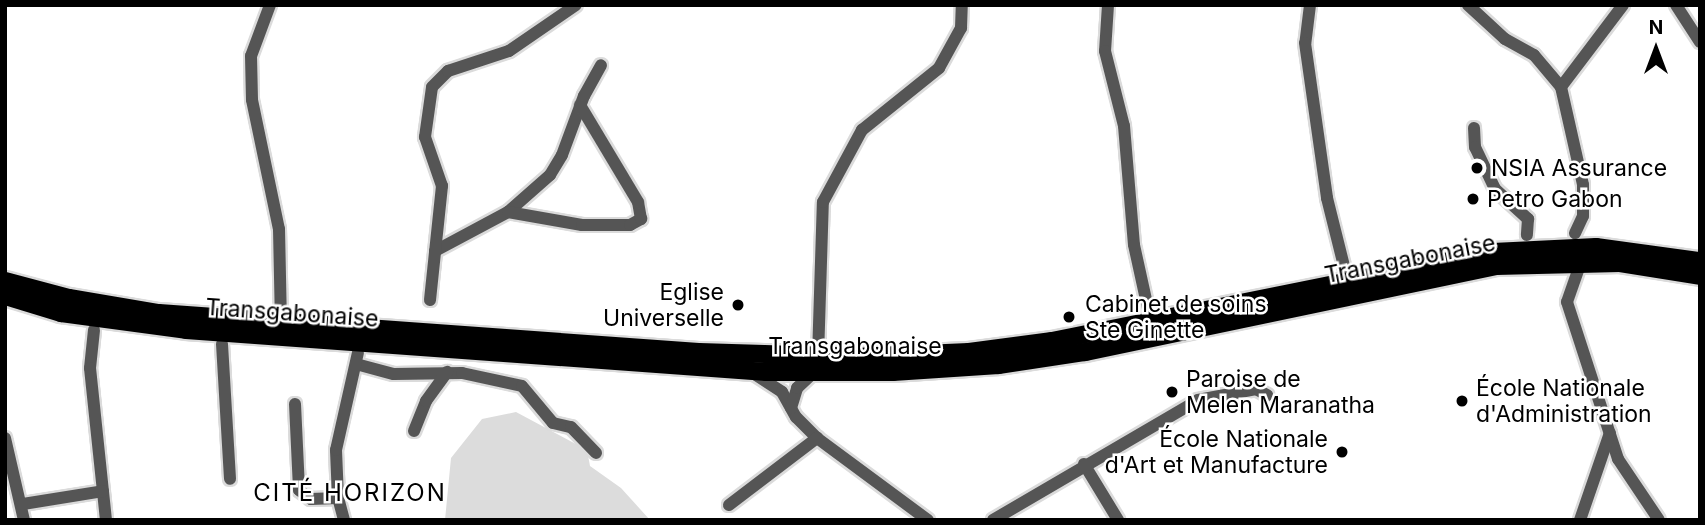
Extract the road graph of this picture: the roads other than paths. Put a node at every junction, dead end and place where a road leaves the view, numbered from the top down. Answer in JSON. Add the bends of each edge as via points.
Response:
{"nodes":[{"id":1,"x":271,"y":5,"type":"edge"},
{"id":2,"x":576,"y":5,"type":"edge"},
{"id":3,"x":962,"y":5,"type":"edge"},
{"id":4,"x":1108,"y":5,"type":"edge"},
{"id":5,"x":1310,"y":5,"type":"edge"},
{"id":6,"x":1468,"y":5,"type":"edge"},
{"id":7,"x":1622,"y":5,"type":"edge"},
{"id":8,"x":1676,"y":5,"type":"edge"},
{"id":9,"x":1700,"y":41,"type":"edge"},
{"id":10,"x":601,"y":65,"type":"dead end"},
{"id":11,"x":1561,"y":87,"type":"junction"},
{"id":12,"x":580,"y":105,"type":"junction"},
{"id":13,"x":1474,"y":128,"type":"dead end"},
{"id":14,"x":508,"y":212,"type":"junction"},
{"id":15,"x":1575,"y":233,"type":"dead end"},
{"id":16,"x":1527,"y":235,"type":"dead end"},
{"id":17,"x":435,"y":251,"type":"junction"},
{"id":18,"x":1700,"y":261,"type":"edge"},
{"id":19,"x":1581,"y":262,"type":"junction"},
{"id":20,"x":1700,"y":276,"type":"edge"},
{"id":21,"x":1347,"y":278,"type":"junction"},
{"id":22,"x":5,"y":281,"type":"edge"},
{"id":23,"x":5,"y":296,"type":"edge"},
{"id":24,"x":430,"y":300,"type":"dead end"},
{"id":25,"x":281,"y":321,"type":"junction"},
{"id":26,"x":1151,"y":322,"type":"junction"},
{"id":27,"x":94,"y":330,"type":"dead end"},
{"id":28,"x":222,"y":344,"type":"dead end"},
{"id":29,"x":816,"y":364,"type":"junction"},
{"id":30,"x":742,"y":369,"type":"junction"},
{"id":31,"x":447,"y":372,"type":"junction"},
{"id":32,"x":1267,"y":395,"type":"dead end"},
{"id":33,"x":295,"y":404,"type":"dead end"},
{"id":34,"x":791,"y":408,"type":"junction"},
{"id":35,"x":414,"y":431,"type":"dead end"},
{"id":36,"x":1610,"y":433,"type":"junction"},
{"id":37,"x":5,"y":438,"type":"edge"},
{"id":38,"x":817,"y":438,"type":"junction"},
{"id":39,"x":596,"y":453,"type":"dead end"},
{"id":40,"x":1084,"y":464,"type":"junction"},
{"id":41,"x":230,"y":479,"type":"dead end"},
{"id":42,"x":103,"y":491,"type":"junction"},
{"id":43,"x":338,"y":498,"type":"junction"},
{"id":44,"x":23,"y":504,"type":"junction"},
{"id":45,"x":729,"y":505,"type":"dead end"},
{"id":46,"x":24,"y":520,"type":"edge"},
{"id":47,"x":106,"y":520,"type":"edge"},
{"id":48,"x":344,"y":520,"type":"edge"},
{"id":49,"x":928,"y":520,"type":"edge"},
{"id":50,"x":993,"y":520,"type":"edge"},
{"id":51,"x":1118,"y":520,"type":"edge"},
{"id":52,"x":1580,"y":520,"type":"edge"},
{"id":53,"x":1659,"y":520,"type":"edge"}],
"edges":[{"from":1,"to":25,"type":"street","via":[[251,56],[252,100],[279,229]]},
{"from":2,"to":17,"type":"street","via":[[509,51],[448,71],[432,87],[425,137],[442,186]]},
{"from":3,"to":29,"type":"street","via":[[961,28],[949,54],[925,82],[862,130],[823,202]]},
{"from":4,"to":26,"type":"street","via":[[1105,51],[1124,126],[1134,245]]},
{"from":5,"to":21,"type":"street","via":[[1305,43],[1327,198]]},
{"from":6,"to":11,"type":"street","via":[[1506,39],[1534,55]]},
{"from":7,"to":11,"type":"street"},
{"from":8,"to":9,"type":"street"},
{"from":10,"to":12,"type":"street"},
{"from":11,"to":15,"type":"street","via":[[1583,185],[1583,216]]},
{"from":12,"to":14,"type":"street","via":[[550,175]]},
{"from":12,"to":14,"type":"street","via":[[638,202],[641,219],[630,225],[582,225]]},
{"from":13,"to":16,"type":"street","via":[[1475,147],[1495,189],[1528,219]]},
{"from":14,"to":17,"type":"street"},
{"from":17,"to":24,"type":"street"},
{"from":18,"to":21,"type":"highway","name":"Transgabonaise","via":[[1621,248],[1547,247],[1474,254]]},
{"from":19,"to":20,"type":"highway","name":"Transgabonaise"},
{"from":19,"to":29,"type":"highway","name":"Transgabonaise","via":[[1476,269],[1028,361],[936,371]]},
{"from":19,"to":36,"type":"street","via":[[1567,302]]},
{"from":21,"to":26,"type":"highway","name":"Transgabonaise"},
{"from":22,"to":25,"type":"highway","name":"Transgabonaise","via":[[124,309]]},
{"from":23,"to":30,"type":"highway","name":"Transgabonaise","via":[[61,313],[158,328]]},
{"from":25,"to":29,"type":"highway","name":"Transgabonaise"},
{"from":26,"to":29,"type":"highway","name":"Transgabonaise","via":[[1000,348]]},
{"from":27,"to":42,"type":"street","via":[[90,368]]},
{"from":28,"to":41,"type":"street"},
{"from":29,"to":30,"type":"highway","name":"Transgabonaise"},
{"from":29,"to":34,"type":"street","via":[[797,388]]},
{"from":30,"to":34,"type":"street","via":[[774,384]]},
{"from":31,"to":35,"type":"street","via":[[426,401]]},
{"from":31,"to":39,"type":"street","via":[[522,386],[553,423],[571,427]]},
{"from":31,"to":43,"type":"street","via":[[394,374],[357,358],[336,450]]},
{"from":32,"to":40,"type":"street","via":[[1256,389],[1198,400]]},
{"from":33,"to":43,"type":"street","via":[[299,490],[311,499]]},
{"from":34,"to":38,"type":"street"},
{"from":36,"to":52,"type":"street"},
{"from":36,"to":53,"type":"street","via":[[1630,480]]},
{"from":37,"to":44,"type":"street"},
{"from":38,"to":45,"type":"street"},
{"from":38,"to":49,"type":"street"},
{"from":40,"to":50,"type":"street"},
{"from":40,"to":51,"type":"street"},
{"from":42,"to":44,"type":"street"},
{"from":42,"to":47,"type":"street"},
{"from":43,"to":48,"type":"street"},
{"from":44,"to":46,"type":"street"}]}
